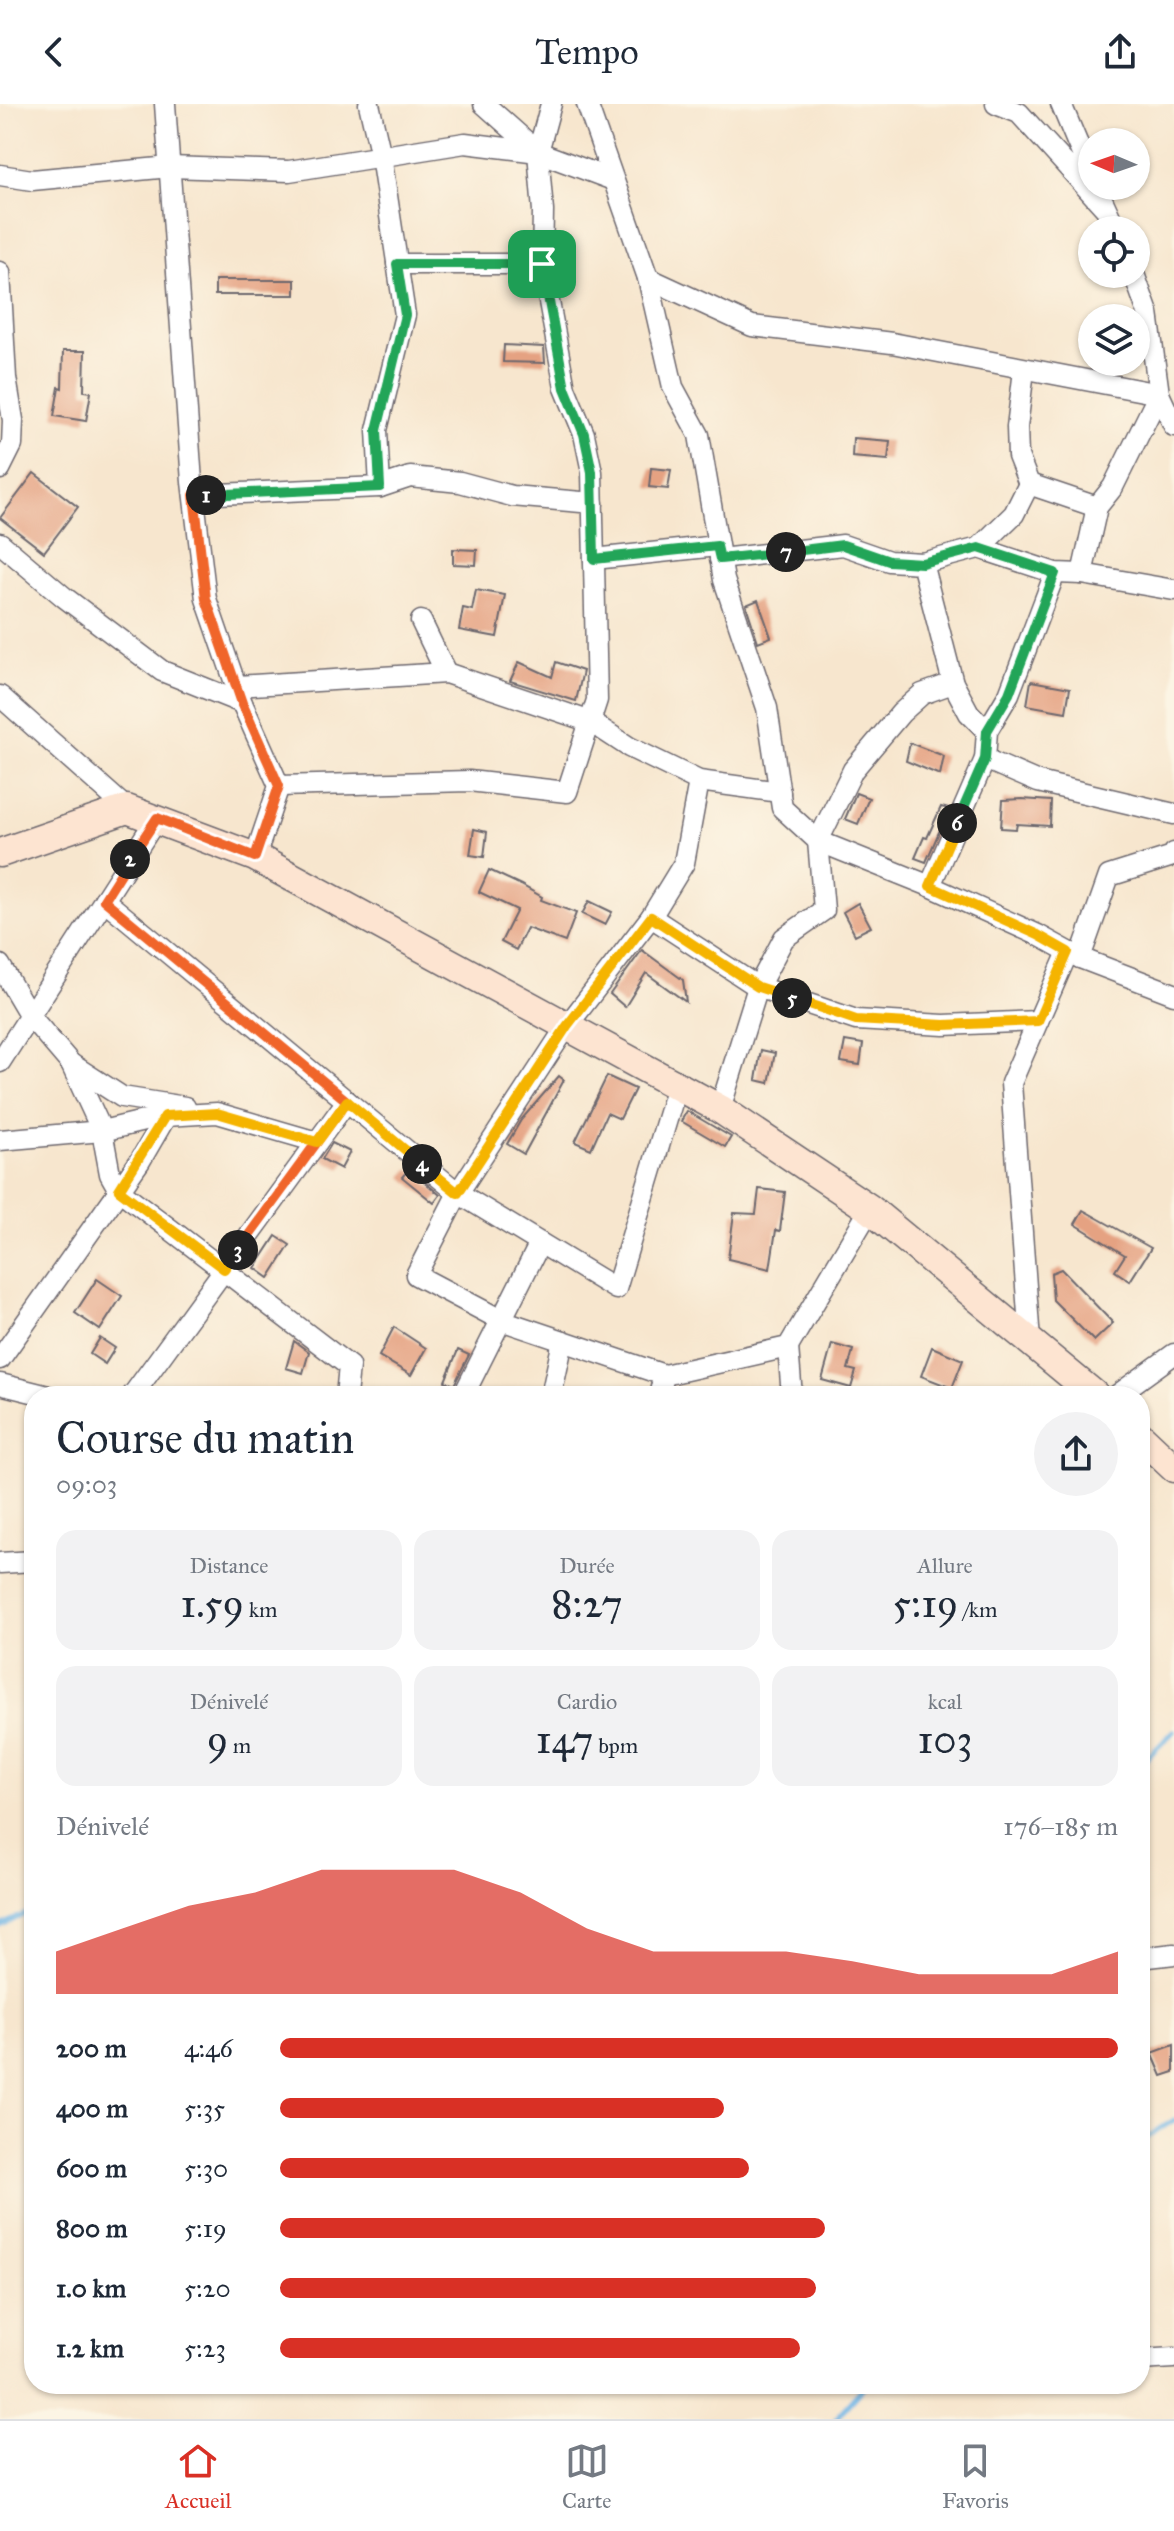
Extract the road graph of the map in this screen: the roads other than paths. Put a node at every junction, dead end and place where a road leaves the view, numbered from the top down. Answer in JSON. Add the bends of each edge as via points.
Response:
{"nodes":[{"id":1,"x":165,"y":104,"type":"edge"},
{"id":2,"x":369,"y":104,"type":"edge"},
{"id":3,"x":484,"y":104,"type":"edge"},
{"id":4,"x":551,"y":104,"type":"edge"},
{"id":5,"x":587,"y":104,"type":"edge"},
{"id":6,"x":996,"y":104,"type":"edge"},
{"id":7,"x":1061,"y":104,"type":"edge"},
{"id":8,"x":1078,"y":145,"type":"edge"},
{"id":9,"x":538,"y":152,"type":"junction"},
{"id":10,"x":381,"y":156,"type":"junction"},
{"id":11,"x":170,"y":167,"type":"junction"},
{"id":12,"x":0,"y":175,"type":"edge"},
{"id":13,"x":613,"y":180,"type":"junction"},
{"id":14,"x":1101,"y":200,"type":"edge"},
{"id":15,"x":1105,"y":208,"type":"junction"},
{"id":16,"x":1109,"y":216,"type":"edge"},
{"id":17,"x":397,"y":264,"type":"junction"},
{"id":18,"x":542,"y":264,"type":"junction"},
{"id":19,"x":0,"y":272,"type":"edge"},
{"id":20,"x":648,"y":278,"type":"junction"},
{"id":21,"x":1139,"y":288,"type":"edge"},
{"id":22,"x":1024,"y":370,"type":"junction"},
{"id":23,"x":1159,"y":394,"type":"junction"},
{"id":24,"x":1174,"y":426,"type":"edge"},
{"id":25,"x":0,"y":469,"type":"edge"},
{"id":26,"x":1029,"y":484,"type":"junction"},
{"id":27,"x":380,"y":487,"type":"junction"},
{"id":28,"x":194,"y":495,"type":"junction"},
{"id":29,"x":593,"y":503,"type":"junction"},
{"id":30,"x":1097,"y":507,"type":"junction"},
{"id":31,"x":0,"y":543,"type":"edge"},
{"id":32,"x":979,"y":548,"type":"junction"},
{"id":33,"x":719,"y":553,"type":"junction"},
{"id":34,"x":594,"y":559,"type":"junction"},
{"id":35,"x":922,"y":563,"type":"junction"},
{"id":36,"x":1055,"y":573,"type":"junction"},
{"id":37,"x":1082,"y":574,"type":"junction"},
{"id":38,"x":1174,"y":590,"type":"edge"},
{"id":39,"x":421,"y":621,"type":"dead end"},
{"id":40,"x":446,"y":673,"type":"junction"},
{"id":41,"x":953,"y":683,"type":"junction"},
{"id":42,"x":240,"y":695,"type":"junction"},
{"id":43,"x":0,"y":696,"type":"edge"},
{"id":44,"x":591,"y":722,"type":"junction"},
{"id":45,"x":987,"y":731,"type":"junction"},
{"id":46,"x":985,"y":759,"type":"junction"},
{"id":47,"x":699,"y":781,"type":"junction"},
{"id":48,"x":279,"y":786,"type":"junction"},
{"id":49,"x":780,"y":792,"type":"junction"},
{"id":50,"x":127,"y":809,"type":"junction"},
{"id":51,"x":1174,"y":814,"type":"edge"},
{"id":52,"x":157,"y":818,"type":"junction"},
{"id":53,"x":818,"y":841,"type":"junction"},
{"id":54,"x":0,"y":853,"type":"edge"},
{"id":55,"x":1174,"y":853,"type":"edge"},
{"id":56,"x":255,"y":857,"type":"junction"},
{"id":57,"x":930,"y":886,"type":"junction"},
{"id":58,"x":104,"y":900,"type":"junction"},
{"id":59,"x":651,"y":917,"type":"junction"},
{"id":60,"x":1074,"y":955,"type":"junction"},
{"id":61,"x":0,"y":965,"type":"edge"},
{"id":62,"x":758,"y":987,"type":"junction"},
{"id":63,"x":1174,"y":994,"type":"edge"},
{"id":64,"x":30,"y":1016,"type":"junction"},
{"id":65,"x":1038,"y":1021,"type":"junction"},
{"id":66,"x":567,"y":1026,"type":"junction"},
{"id":67,"x":0,"y":1062,"type":"edge"},
{"id":68,"x":71,"y":1064,"type":"junction"},
{"id":69,"x":677,"y":1086,"type":"junction"},
{"id":70,"x":347,"y":1101,"type":"junction"},
{"id":71,"x":720,"y":1109,"type":"junction"},
{"id":72,"x":169,"y":1110,"type":"junction"},
{"id":73,"x":102,"y":1131,"type":"junction"},
{"id":74,"x":0,"y":1140,"type":"edge"},
{"id":75,"x":317,"y":1142,"type":"junction"},
{"id":76,"x":119,"y":1190,"type":"junction"},
{"id":77,"x":458,"y":1193,"type":"junction"},
{"id":78,"x":870,"y":1209,"type":"junction"},
{"id":79,"x":540,"y":1243,"type":"junction"},
{"id":80,"x":224,"y":1269,"type":"junction"},
{"id":81,"x":501,"y":1320,"type":"junction"},
{"id":82,"x":563,"y":1341,"type":"junction"},
{"id":83,"x":1030,"y":1341,"type":"junction"},
{"id":84,"x":788,"y":1347,"type":"junction"},
{"id":85,"x":1174,"y":1354,"type":"edge"},
{"id":86,"x":0,"y":1359,"type":"edge"},
{"id":87,"x":664,"y":1375,"type":"junction"},
{"id":88,"x":0,"y":1384,"type":"edge"},
{"id":89,"x":139,"y":1386,"type":"edge"},
{"id":90,"x":347,"y":1386,"type":"edge"},
{"id":91,"x":468,"y":1386,"type":"edge"},
{"id":92,"x":553,"y":1386,"type":"edge"},
{"id":93,"x":661,"y":1386,"type":"edge"},
{"id":94,"x":791,"y":1386,"type":"edge"},
{"id":95,"x":1084,"y":1386,"type":"edge"},
{"id":96,"x":1130,"y":1386,"type":"edge"},
{"id":97,"x":24,"y":1390,"type":"edge"},
{"id":98,"x":1150,"y":1445,"type":"edge"},
{"id":99,"x":1174,"y":1468,"type":"edge"},
{"id":100,"x":24,"y":1562,"type":"edge"},
{"id":101,"x":0,"y":1563,"type":"edge"},
{"id":102,"x":1174,"y":1954,"type":"edge"},
{"id":103,"x":1150,"y":1957,"type":"edge"},
{"id":104,"x":1174,"y":2358,"type":"edge"},
{"id":105,"x":1150,"y":2359,"type":"edge"}],
"edges":[{"from":1,"to":11,"type":"street"},
{"from":2,"to":10,"type":"street"},
{"from":3,"to":9,"type":"street"},
{"from":4,"to":9,"type":"street"},
{"from":5,"to":13,"type":"street"},
{"from":6,"to":15,"type":"street","via":[[1019,113]]},
{"from":7,"to":8,"type":"street"},
{"from":9,"to":10,"type":"street","via":[[465,143]]},
{"from":9,"to":13,"type":"street"},
{"from":9,"to":18,"type":"street"},
{"from":10,"to":11,"type":"street","via":[[289,171]]},
{"from":10,"to":17,"type":"street"},
{"from":11,"to":12,"type":"street","via":[[32,180]]},
{"from":11,"to":28,"type":"street"},
{"from":13,"to":20,"type":"street"},
{"from":14,"to":15,"type":"street"},
{"from":15,"to":16,"type":"street"},
{"from":17,"to":18,"type":"street"},
{"from":17,"to":27,"type":"street","via":[[405,315],[377,430]]},
{"from":18,"to":29,"type":"street","via":[[565,388],[584,434]]},
{"from":19,"to":25,"type":"street","via":[[13,420],[12,445]]},
{"from":20,"to":22,"type":"street","via":[[752,326],[892,343]]},
{"from":20,"to":33,"type":"street","via":[[673,387],[699,435]]},
{"from":21,"to":23,"type":"street","via":[[1148,313]]},
{"from":22,"to":23,"type":"street"},
{"from":22,"to":26,"type":"street","via":[[1018,456]]},
{"from":23,"to":24,"type":"street"},
{"from":23,"to":30,"type":"street","via":[[1113,487]]},
{"from":26,"to":30,"type":"street"},
{"from":26,"to":32,"type":"street","via":[[1014,514]]},
{"from":27,"to":28,"type":"street"},
{"from":27,"to":29,"type":"street","via":[[410,477],[460,482],[512,496]]},
{"from":28,"to":42,"type":"street","via":[[206,599]]},
{"from":29,"to":34,"type":"street"},
{"from":30,"to":37,"type":"street"},
{"from":31,"to":42,"type":"street","via":[[162,671]]},
{"from":32,"to":35,"type":"street"},
{"from":32,"to":36,"type":"street"},
{"from":33,"to":34,"type":"street"},
{"from":33,"to":35,"type":"street","via":[[843,545],[889,561]]},
{"from":33,"to":49,"type":"street","via":[[767,708]]},
{"from":34,"to":44,"type":"street","via":[[597,700]]},
{"from":35,"to":41,"type":"street"},
{"from":36,"to":37,"type":"street"},
{"from":36,"to":45,"type":"street","via":[[1009,694]]},
{"from":37,"to":38,"type":"street"},
{"from":39,"to":40,"type":"street"},
{"from":40,"to":42,"type":"street"},
{"from":40,"to":44,"type":"street"},
{"from":41,"to":45,"type":"street","via":[[969,713]]},
{"from":41,"to":53,"type":"street","via":[[922,694],[901,713],[853,770]]},
{"from":42,"to":48,"type":"street"},
{"from":43,"to":50,"type":"street"},
{"from":44,"to":47,"type":"street"},
{"from":44,"to":48,"type":"street","via":[[567,792],[469,781]]},
{"from":45,"to":46,"type":"street"},
{"from":46,"to":51,"type":"street","via":[[1038,782]]},
{"from":46,"to":57,"type":"street"},
{"from":47,"to":49,"type":"street"},
{"from":47,"to":59,"type":"street","via":[[684,863]]},
{"from":48,"to":56,"type":"street"},
{"from":49,"to":53,"type":"street","via":[[782,808]]},
{"from":50,"to":52,"type":"main road"},
{"from":50,"to":54,"type":"main road"},
{"from":52,"to":56,"type":"main road"},
{"from":52,"to":58,"type":"street"},
{"from":53,"to":57,"type":"street"},
{"from":53,"to":62,"type":"street","via":[[824,910],[784,938]]},
{"from":55,"to":60,"type":"street","via":[[1109,876]]},
{"from":56,"to":66,"type":"main road"},
{"from":57,"to":60,"type":"street"},
{"from":58,"to":64,"type":"street"},
{"from":58,"to":70,"type":"street"},
{"from":59,"to":62,"type":"street"},
{"from":59,"to":66,"type":"street"},
{"from":60,"to":63,"type":"street"},
{"from":60,"to":65,"type":"street"},
{"from":61,"to":64,"type":"street"},
{"from":62,"to":65,"type":"street","via":[[856,1020],[944,1025]]},
{"from":62,"to":71,"type":"street"},
{"from":64,"to":67,"type":"street"},
{"from":64,"to":68,"type":"street"},
{"from":65,"to":83,"type":"street","via":[[1011,1083]]},
{"from":66,"to":69,"type":"main road"},
{"from":66,"to":77,"type":"street"},
{"from":68,"to":72,"type":"street","via":[[122,1097]]},
{"from":68,"to":73,"type":"street"},
{"from":69,"to":71,"type":"main road"},
{"from":69,"to":79,"type":"street","via":[[616,1289]]},
{"from":70,"to":75,"type":"street"},
{"from":70,"to":77,"type":"street"},
{"from":71,"to":78,"type":"main road"},
{"from":72,"to":73,"type":"street"},
{"from":72,"to":75,"type":"street","via":[[217,1113]]},
{"from":72,"to":76,"type":"street"},
{"from":73,"to":74,"type":"street"},
{"from":73,"to":76,"type":"street","via":[[110,1174]]},
{"from":75,"to":80,"type":"street"},
{"from":76,"to":80,"type":"street"},
{"from":76,"to":86,"type":"street"},
{"from":77,"to":79,"type":"street"},
{"from":77,"to":81,"type":"street","via":[[416,1275]]},
{"from":78,"to":83,"type":"main road"},
{"from":78,"to":84,"type":"street"},
{"from":79,"to":81,"type":"street"},
{"from":80,"to":89,"type":"street"},
{"from":80,"to":90,"type":"street","via":[[349,1366]]},
{"from":81,"to":82,"type":"street"},
{"from":81,"to":91,"type":"street"},
{"from":82,"to":87,"type":"street"},
{"from":82,"to":92,"type":"street"},
{"from":83,"to":95,"type":"main road"},
{"from":84,"to":87,"type":"street"},
{"from":84,"to":94,"type":"street"},
{"from":85,"to":96,"type":"street"},
{"from":87,"to":93,"type":"street"},
{"from":88,"to":97,"type":"street"},
{"from":98,"to":99,"type":"main road"},
{"from":100,"to":101,"type":"street"},
{"from":102,"to":103,"type":"street"},
{"from":104,"to":105,"type":"street"}]}
